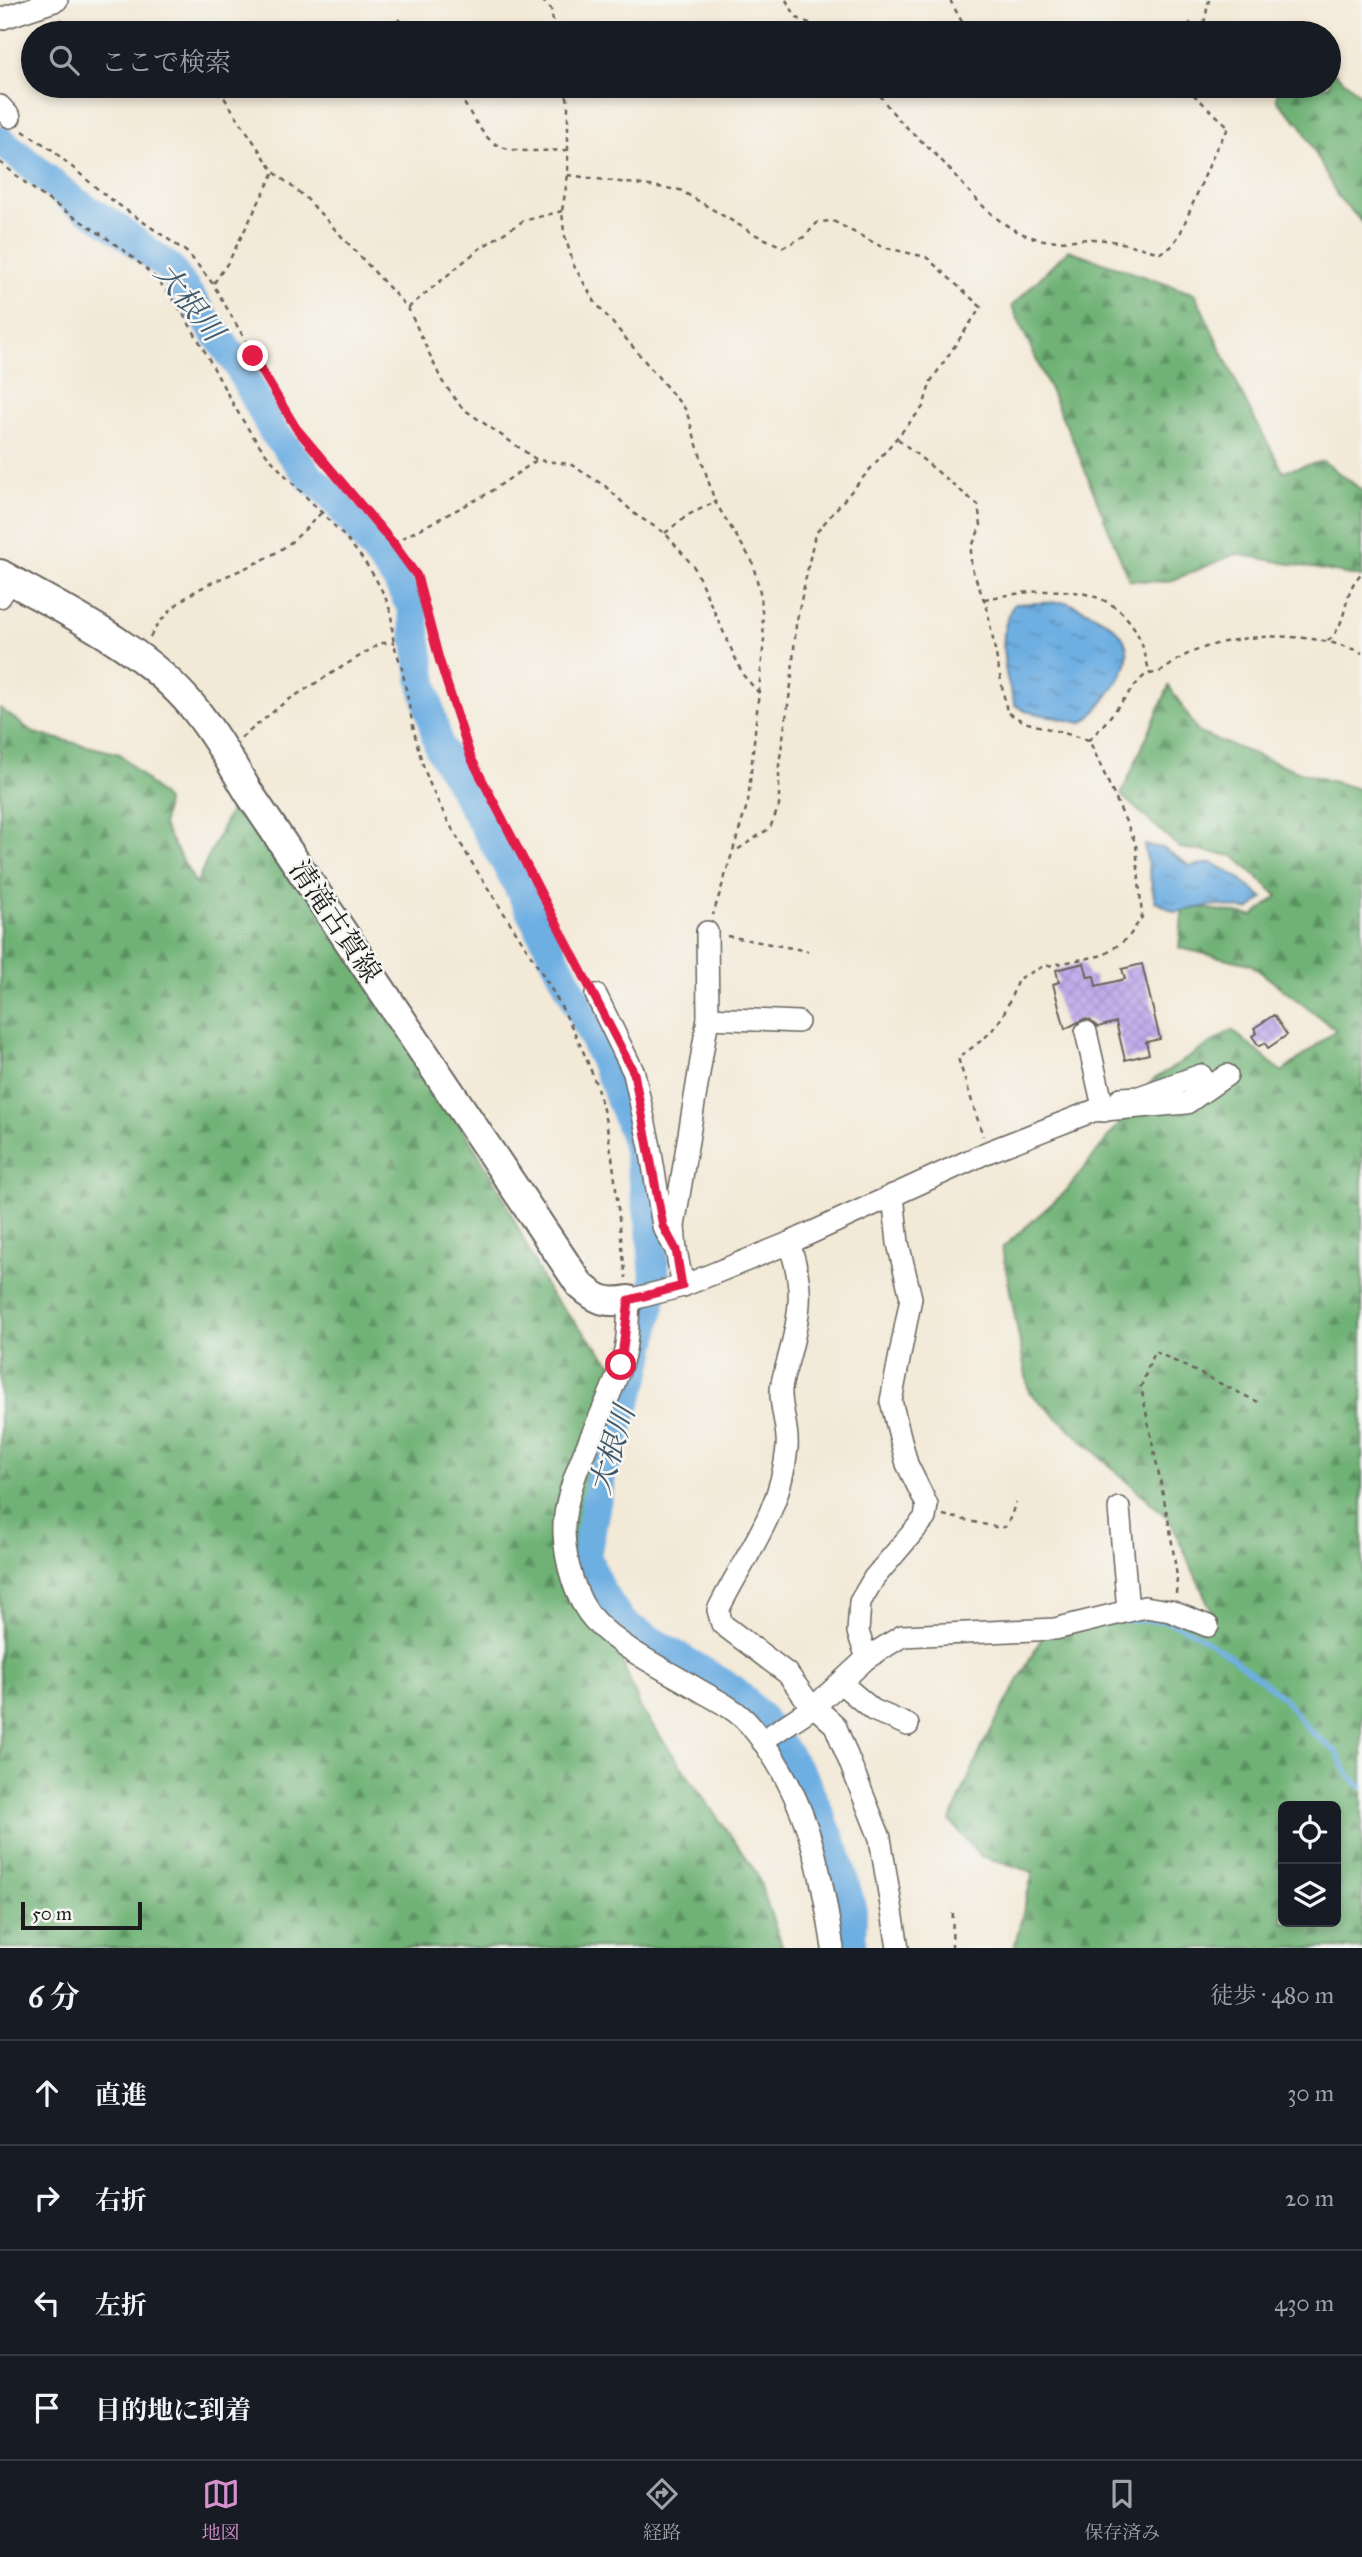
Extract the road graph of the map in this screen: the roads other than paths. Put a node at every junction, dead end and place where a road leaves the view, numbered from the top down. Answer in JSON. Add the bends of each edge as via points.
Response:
{"nodes":[{"id":1,"x":57,"y":0,"type":"edge"},
{"id":2,"x":0,"y":19,"type":"edge"},
{"id":3,"x":4,"y":584,"type":"edge"},
{"id":4,"x":707,"y":932,"type":"road end"},
{"id":5,"x":596,"y":995,"type":"road end"},
{"id":6,"x":708,"y":1018,"type":"junction"},
{"id":7,"x":798,"y":1023,"type":"dead end"},
{"id":8,"x":1087,"y":1032,"type":"dead end"},
{"id":9,"x":1201,"y":1075,"type":"dead end"},
{"id":10,"x":1227,"y":1075,"type":"dead end"},
{"id":11,"x":1099,"y":1107,"type":"junction"},
{"id":12,"x":893,"y":1195,"type":"junction"},
{"id":13,"x":789,"y":1243,"type":"junction"},
{"id":14,"x":676,"y":1250,"type":"junction"},
{"id":15,"x":682,"y":1286,"type":"junction"},
{"id":16,"x":629,"y":1300,"type":"junction"},
{"id":17,"x":1119,"y":1508,"type":"dead end"},
{"id":18,"x":1128,"y":1610,"type":"junction"},
{"id":19,"x":1208,"y":1626,"type":"dead end"},
{"id":20,"x":867,"y":1658,"type":"junction"},
{"id":21,"x":842,"y":1684,"type":"junction"},
{"id":22,"x":815,"y":1706,"type":"junction"},
{"id":23,"x":908,"y":1725,"type":"dead end"},
{"id":24,"x":762,"y":1741,"type":"junction"},
{"id":25,"x":833,"y":1948,"type":"edge"},
{"id":26,"x":898,"y":1948,"type":"edge"}],
"edges":[{"from":1,"to":2,"type":"street"},
{"from":3,"to":16,"type":"main road","name":"清滝古賀線","via":[[103,631],[191,705],[580,1286],[598,1300]]},
{"from":4,"to":6,"type":"street"},
{"from":5,"to":14,"type":"street","via":[[634,1073],[663,1226]]},
{"from":6,"to":7,"type":"street"},
{"from":6,"to":14,"type":"street","via":[[674,1226]]},
{"from":8,"to":11,"type":"street"},
{"from":9,"to":11,"type":"street"},
{"from":10,"to":11,"type":"street","via":[[1187,1103]]},
{"from":11,"to":12,"type":"street"},
{"from":12,"to":13,"type":"street"},
{"from":12,"to":20,"type":"street","via":[[911,1298],[891,1401],[907,1464],[927,1505],[925,1518],[874,1578],[860,1602],[858,1632]]},
{"from":13,"to":15,"type":"street"},
{"from":13,"to":22,"type":"street","via":[[800,1280],[801,1311],[781,1390],[787,1447],[778,1496],[761,1537],[739,1567],[718,1610],[722,1624],[788,1674]]},
{"from":14,"to":15,"type":"street"},
{"from":15,"to":16,"type":"street"},
{"from":16,"to":24,"type":"street","via":[[621,1365],[567,1504],[568,1562],[579,1595],[595,1621],[642,1656],[738,1714]]},
{"from":17,"to":18,"type":"street"},
{"from":18,"to":19,"type":"street","via":[[1170,1611]]},
{"from":18,"to":20,"type":"street","via":[[1034,1631],[902,1636]]},
{"from":20,"to":21,"type":"street"},
{"from":21,"to":22,"type":"street"},
{"from":21,"to":23,"type":"street","via":[[873,1710]]},
{"from":22,"to":24,"type":"street"},
{"from":22,"to":26,"type":"street","via":[[835,1725],[880,1838]]},
{"from":24,"to":25,"type":"street","via":[[811,1831]]}]}
